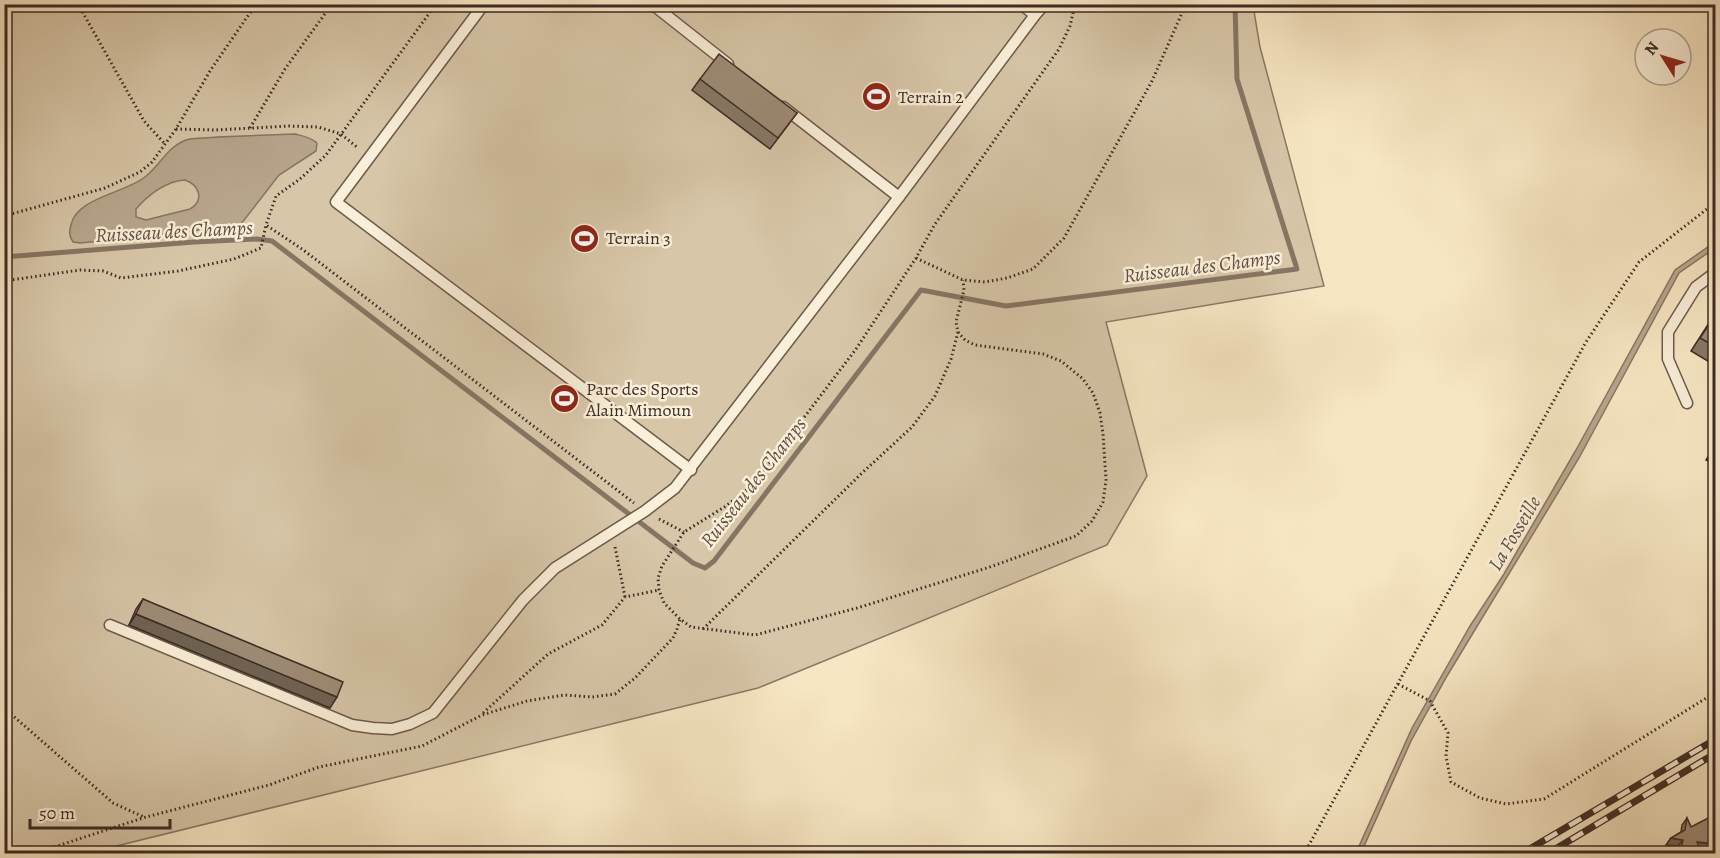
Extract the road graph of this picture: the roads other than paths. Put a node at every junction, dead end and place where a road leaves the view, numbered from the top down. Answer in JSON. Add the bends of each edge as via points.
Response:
{"nodes":[{"id":1,"x":484,"y":4,"type":"edge"},
{"id":2,"x":651,"y":4,"type":"edge"},
{"id":3,"x":1021,"y":4,"type":"edge"},
{"id":4,"x":1045,"y":4,"type":"edge"},
{"id":5,"x":1035,"y":15,"type":"junction"},
{"id":6,"x":734,"y":69,"type":"edge"},
{"id":7,"x":771,"y":97,"type":"edge"},
{"id":8,"x":899,"y":197,"type":"junction"},
{"id":9,"x":1716,"y":272,"type":"edge"},
{"id":10,"x":1687,"y":403,"type":"dead end"},
{"id":11,"x":691,"y":470,"type":"junction"},
{"id":12,"x":110,"y":625,"type":"dead end"}],
"edges":[{"from":1,"to":11,"type":"lane","via":[[336,202]]},
{"from":2,"to":6,"type":"lane"},
{"from":3,"to":5,"type":"lane"},
{"from":4,"to":5,"type":"lane"},
{"from":5,"to":8,"type":"lane"},
{"from":7,"to":8,"type":"lane"},
{"from":8,"to":11,"type":"lane"},
{"from":9,"to":10,"type":"lane","via":[[1696,287],[1668,332],[1668,359]]},
{"from":11,"to":12,"type":"lane","via":[[675,488],[643,512],[555,568],[523,600],[433,713],[392,729],[352,725]]}]}
